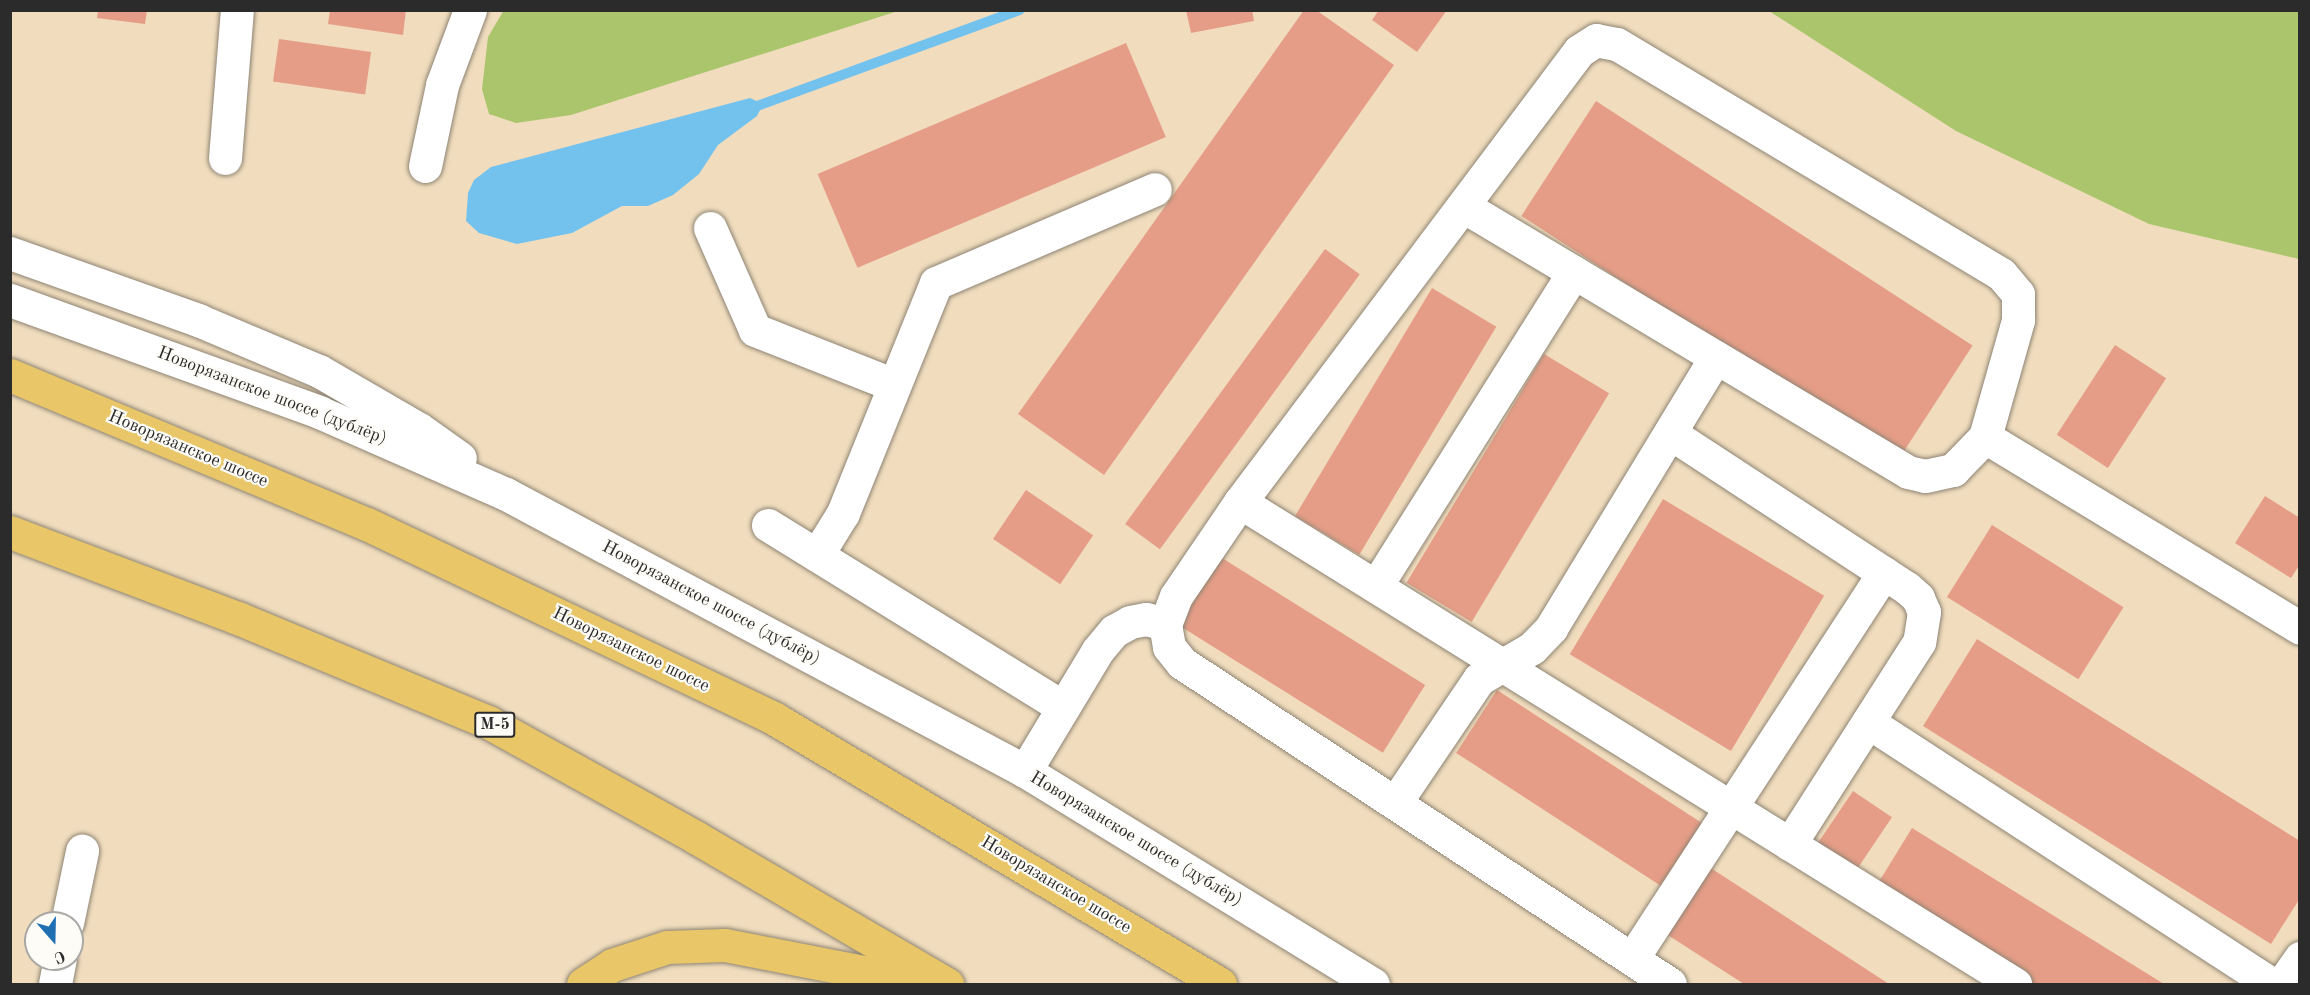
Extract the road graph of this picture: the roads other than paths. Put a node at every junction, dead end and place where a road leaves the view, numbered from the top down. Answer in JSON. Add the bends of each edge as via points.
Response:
{"nodes":[{"id":1,"x":237,"y":10,"type":"edge"},
{"id":2,"x":470,"y":10,"type":"edge"},
{"id":3,"x":225,"y":158,"type":"dead end"},
{"id":4,"x":425,"y":166,"type":"dead end"},
{"id":5,"x":1155,"y":189,"type":"dead end"},
{"id":6,"x":1463,"y":206,"type":"junction"},
{"id":7,"x":710,"y":228,"type":"dead end"},
{"id":8,"x":10,"y":253,"type":"edge"},
{"id":9,"x":1574,"y":272,"type":"junction"},
{"id":10,"x":10,"y":300,"type":"edge"},
{"id":11,"x":1716,"y":357,"type":"junction"},
{"id":12,"x":10,"y":375,"type":"edge"},
{"id":13,"x":894,"y":386,"type":"junction"},
{"id":14,"x":1670,"y":432,"type":"junction"},
{"id":15,"x":1985,"y":437,"type":"junction"},
{"id":16,"x":506,"y":494,"type":"junction"},
{"id":17,"x":1240,"y":502,"type":"junction"},
{"id":18,"x":768,"y":525,"type":"dead end"},
{"id":19,"x":10,"y":532,"type":"edge"},
{"id":20,"x":817,"y":555,"type":"junction"},
{"id":21,"x":1884,"y":573,"type":"junction"},
{"id":22,"x":1376,"y":586,"type":"junction"},
{"id":23,"x":1165,"y":624,"type":"junction"},
{"id":24,"x":2300,"y":628,"type":"edge"},
{"id":25,"x":1500,"y":664,"type":"junction"},
{"id":26,"x":1063,"y":707,"type":"junction"},
{"id":27,"x":1868,"y":722,"type":"junction"},
{"id":28,"x":1025,"y":771,"type":"junction"},
{"id":29,"x":1395,"y":803,"type":"junction"},
{"id":30,"x":1731,"y":807,"type":"junction"},
{"id":31,"x":1790,"y":844,"type":"junction"},
{"id":32,"x":82,"y":851,"type":"dead end"},
{"id":33,"x":70,"y":911,"type":"edge"},
{"id":34,"x":2300,"y":958,"type":"edge"},
{"id":35,"x":1632,"y":959,"type":"junction"},
{"id":36,"x":583,"y":984,"type":"edge"},
{"id":37,"x":926,"y":984,"type":"edge"},
{"id":38,"x":947,"y":984,"type":"edge"},
{"id":39,"x":1220,"y":984,"type":"edge"},
{"id":40,"x":1373,"y":984,"type":"edge"},
{"id":41,"x":1670,"y":984,"type":"edge"},
{"id":42,"x":2014,"y":984,"type":"edge"},
{"id":43,"x":2272,"y":984,"type":"edge"},
{"id":44,"x":2282,"y":984,"type":"edge"}],
"edges":[{"from":1,"to":3,"type":"street"},
{"from":2,"to":4,"type":"street","via":[[442,85]]},
{"from":5,"to":13,"type":"street","via":[[936,283]]},
{"from":6,"to":9,"type":"street"},
{"from":6,"to":15,"type":"street","via":[[1579,51],[1596,40],[1616,44],[2012,282],[2018,294],[2019,314]]},
{"from":6,"to":17,"type":"street"},
{"from":7,"to":13,"type":"street","via":[[755,330]]},
{"from":8,"to":16,"type":"street","via":[[198,320],[319,371],[419,429]]},
{"from":9,"to":11,"type":"street"},
{"from":9,"to":22,"type":"street"},
{"from":10,"to":16,"type":"street","name":"Новорязанское шоссе (дублёр)","via":[[320,412]]},
{"from":11,"to":14,"type":"street"},
{"from":11,"to":15,"type":"street","via":[[1908,472],[1941,475],[1966,460]]},
{"from":12,"to":39,"type":"main road","name":"Новорязанское шоссе","via":[[367,524],[775,719]]},
{"from":13,"to":20,"type":"street","via":[[843,513]]},
{"from":14,"to":21,"type":"street"},
{"from":14,"to":25,"type":"street","via":[[1551,628],[1532,648]]},
{"from":15,"to":24,"type":"street"},
{"from":16,"to":28,"type":"street","name":"Новорязанское шоссе (дублёр)"},
{"from":17,"to":22,"type":"street"},
{"from":17,"to":23,"type":"street","via":[[1176,596]]},
{"from":18,"to":20,"type":"street"},
{"from":19,"to":38,"type":"main road","number":"М-5","via":[[238,618],[488,722]]},
{"from":20,"to":26,"type":"street"},
{"from":21,"to":27,"type":"street","via":[[1918,598],[1924,627]]},
{"from":21,"to":30,"type":"street"},
{"from":22,"to":25,"type":"street"},
{"from":23,"to":26,"type":"street","via":[[1146,619],[1114,631]]},
{"from":23,"to":29,"type":"street","via":[[1169,647],[1182,663]]},
{"from":25,"to":29,"type":"street","via":[[1479,679]]},
{"from":25,"to":30,"type":"street"},
{"from":26,"to":28,"type":"street"},
{"from":27,"to":31,"type":"street"},
{"from":27,"to":43,"type":"street"},
{"from":28,"to":40,"type":"street","name":"Новорязанское шоссе (дублёр)"},
{"from":29,"to":35,"type":"street"},
{"from":30,"to":31,"type":"street"},
{"from":30,"to":35,"type":"street"},
{"from":31,"to":42,"type":"street"},
{"from":32,"to":33,"type":"street"},
{"from":34,"to":44,"type":"street"},
{"from":35,"to":41,"type":"street"},
{"from":36,"to":37,"type":"main road","via":[[612,965],[667,947],[725,945]]}]}
